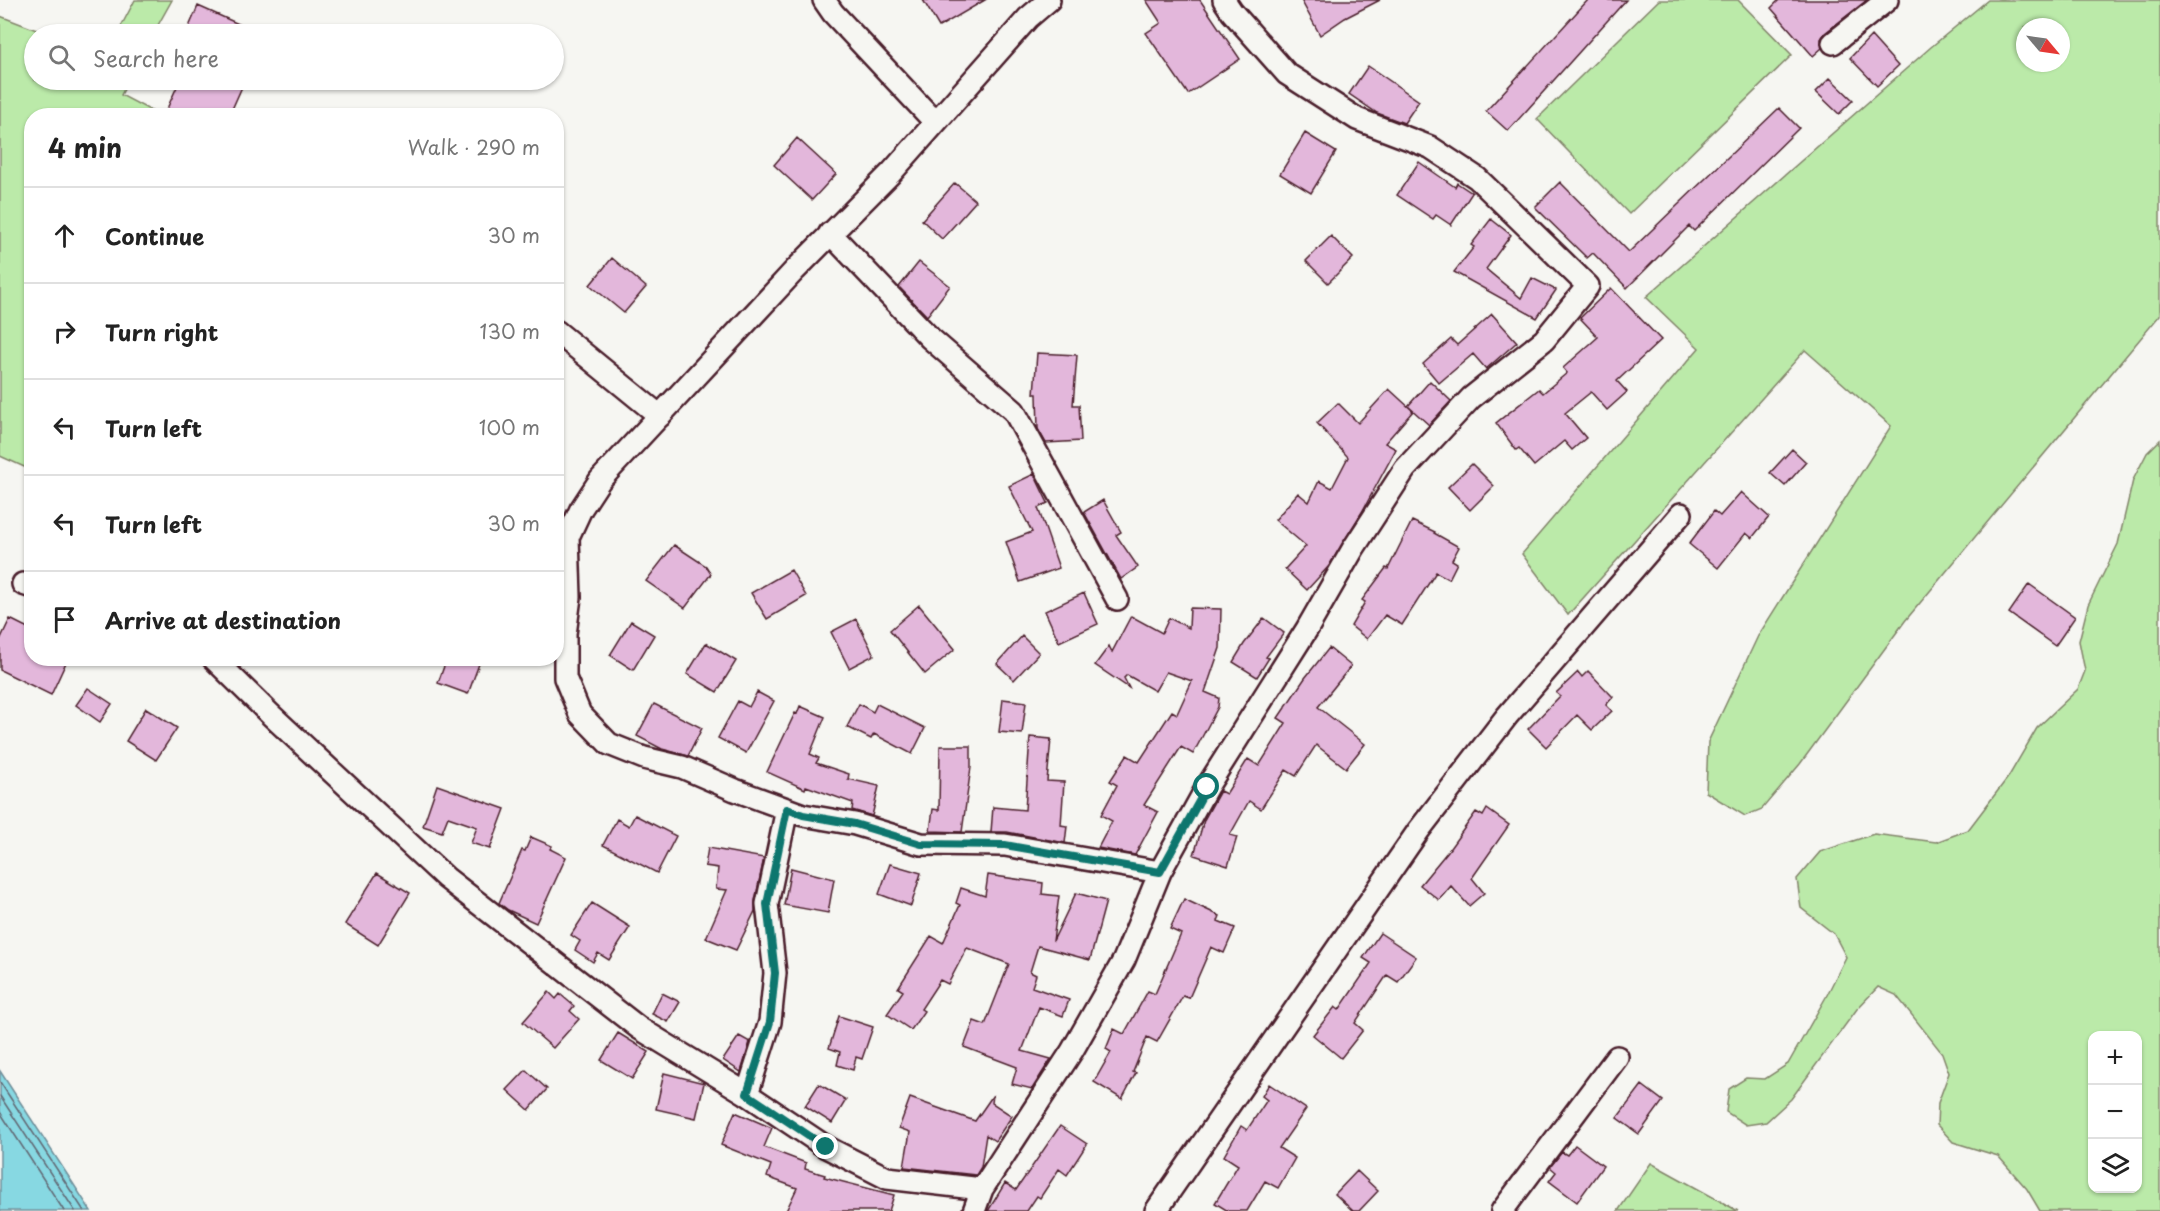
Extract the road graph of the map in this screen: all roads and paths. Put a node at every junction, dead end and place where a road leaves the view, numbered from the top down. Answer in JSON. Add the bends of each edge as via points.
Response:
{"nodes":[{"id":1,"x":824,"y":0,"type":"edge"},
{"id":2,"x":1049,"y":0,"type":"edge"},
{"id":3,"x":1224,"y":0,"type":"edge"},
{"id":4,"x":1887,"y":0,"type":"edge"},
{"id":5,"x":1833,"y":43,"type":"dead end"},
{"id":6,"x":935,"y":122,"type":"junction"},
{"id":7,"x":830,"y":233,"type":"junction"},
{"id":8,"x":564,"y":338,"type":"edge"},
{"id":9,"x":660,"y":416,"type":"junction"},
{"id":10,"x":1681,"y":514,"type":"dead end"},
{"id":11,"x":1117,"y":599,"type":"dead end"},
{"id":12,"x":221,"y":666,"type":"edge"},
{"id":13,"x":787,"y":809,"type":"junction"},
{"id":14,"x":1160,"y":872,"type":"junction"},
{"id":15,"x":1617,"y":1057,"type":"dead end"},
{"id":16,"x":747,"y":1094,"type":"junction"},
{"id":17,"x":982,"y":1189,"type":"junction"},
{"id":18,"x":974,"y":1211,"type":"edge"},
{"id":19,"x":1156,"y":1211,"type":"edge"},
{"id":20,"x":1502,"y":1211,"type":"edge"}],
"edges":[{"from":1,"to":6,"type":"street"},
{"from":2,"to":6,"type":"street","via":[[1028,18]]},
{"from":3,"to":14,"type":"street","via":[[1287,74],[1357,119],[1430,147],[1477,178],[1587,286],[1544,340],[1471,398],[1406,469],[1207,787]]},
{"from":4,"to":5,"type":"street"},
{"from":6,"to":7,"type":"street"},
{"from":7,"to":9,"type":"street"},
{"from":7,"to":11,"type":"street","via":[[930,338],[1014,411]]},
{"from":8,"to":9,"type":"street"},
{"from":9,"to":13,"type":"street","via":[[600,480],[568,537],[570,597],[565,678],[580,714],[609,744],[682,767]]},
{"from":10,"to":19,"type":"street","via":[[1508,716],[1419,830]]},
{"from":12,"to":16,"type":"street","via":[[446,878],[639,1028]]},
{"from":13,"to":14,"type":"street","via":[[921,844],[1005,845]]},
{"from":13,"to":16,"type":"street","via":[[767,904],[775,973],[770,1022]]},
{"from":14,"to":17,"type":"street","via":[[1124,960],[1072,1051]]},
{"from":15,"to":20,"type":"street"},
{"from":16,"to":17,"type":"street","via":[[826,1147],[887,1178]]},
{"from":17,"to":18,"type":"street"}]}
